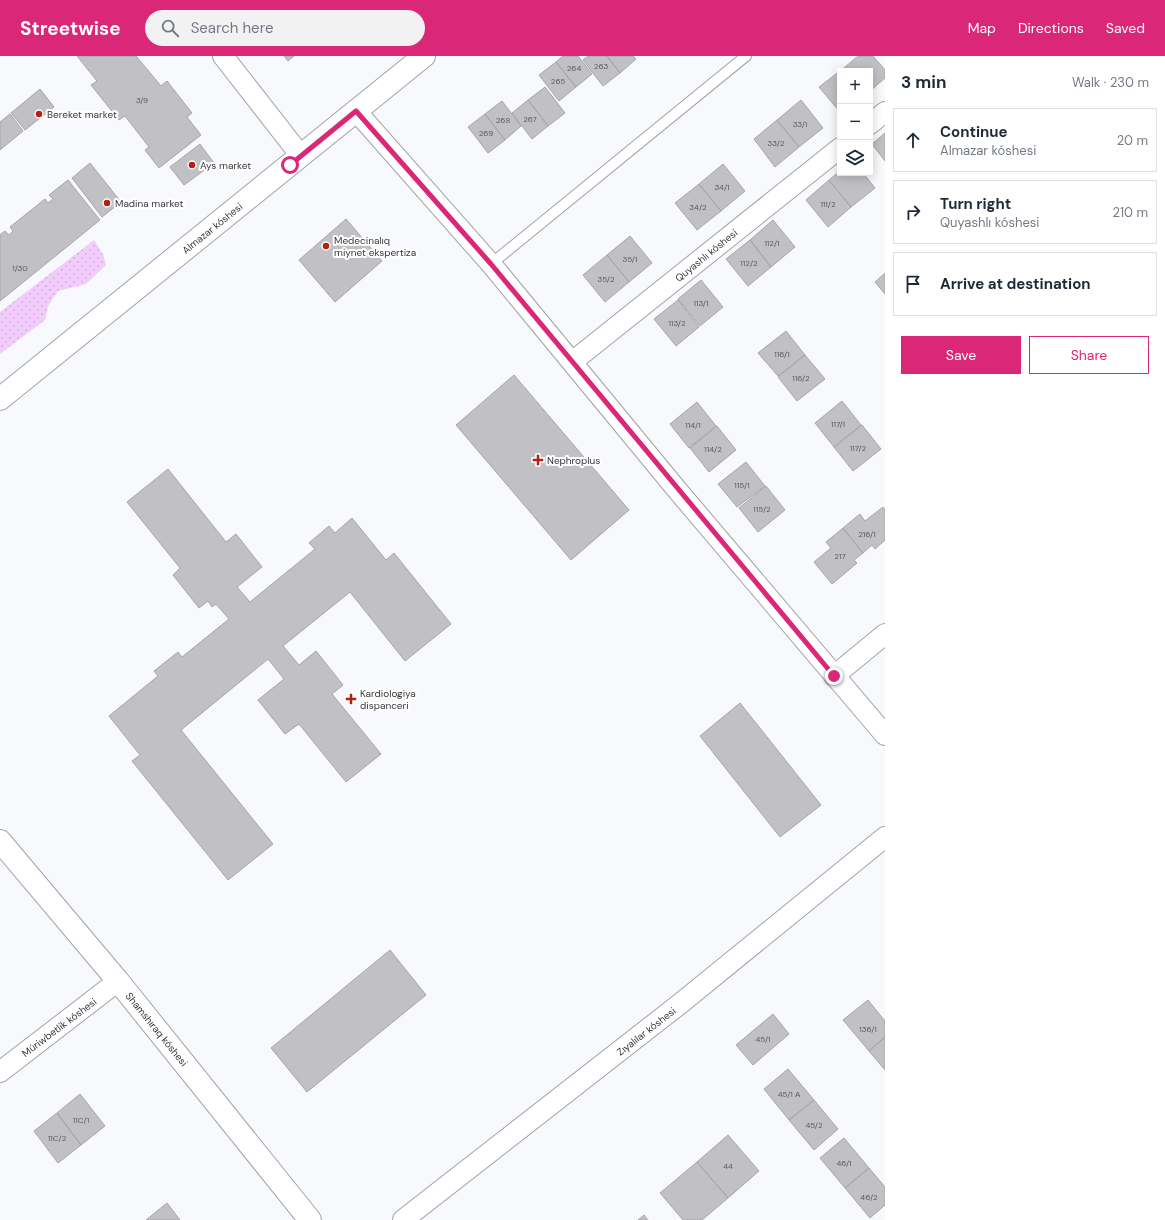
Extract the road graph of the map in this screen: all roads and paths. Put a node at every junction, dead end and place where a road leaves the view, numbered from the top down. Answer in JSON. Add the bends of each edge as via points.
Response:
{"nodes":[{"id":1,"x":223,"y":56,"type":"edge"},
{"id":2,"x":424,"y":56,"type":"edge"},
{"id":3,"x":746,"y":56,"type":"edge"},
{"id":4,"x":356,"y":111,"type":"junction"},
{"id":5,"x":885,"y":112,"type":"edge"},
{"id":6,"x":873,"y":122,"type":"edge"},
{"id":7,"x":837,"y":150,"type":"edge"},
{"id":8,"x":301,"y":156,"type":"junction"},
{"id":9,"x":491,"y":264,"type":"junction"},
{"id":10,"x":572,"y":362,"type":"junction"},
{"id":11,"x":0,"y":399,"type":"edge"},
{"id":12,"x":885,"y":634,"type":"edge"},
{"id":13,"x":834,"y":676,"type":"junction"},
{"id":14,"x":885,"y":735,"type":"edge"},
{"id":15,"x":885,"y":837,"type":"edge"},
{"id":16,"x":0,"y":841,"type":"edge"},
{"id":17,"x":118,"y":982,"type":"junction"},
{"id":18,"x":0,"y":1072,"type":"edge"},
{"id":19,"x":310,"y":1220,"type":"edge"},
{"id":20,"x":403,"y":1220,"type":"edge"}],
"edges":[{"from":1,"to":8,"type":"street"},
{"from":2,"to":4,"type":"street","name":"Almazar kóshesi"},
{"from":3,"to":9,"type":"lane"},
{"from":4,"to":8,"type":"street","name":"Almazar kóshesi"},
{"from":4,"to":9,"type":"street"},
{"from":5,"to":6,"type":"street"},
{"from":7,"to":10,"type":"street","name":"Quyashlı kóshesi"},
{"from":8,"to":11,"type":"street","name":"Almazar kóshesi"},
{"from":9,"to":10,"type":"street"},
{"from":10,"to":13,"type":"street"},
{"from":12,"to":13,"type":"street"},
{"from":13,"to":14,"type":"street"},
{"from":15,"to":20,"type":"street","name":"Zıyalılar kóshesi","via":[[681,1004]]},
{"from":16,"to":17,"type":"street","name":"Shamshıraq kóshesi"},
{"from":17,"to":18,"type":"street","name":"Múriwbetlik kóshesi"},
{"from":17,"to":19,"type":"street","name":"Shamshıraq kóshesi"}]}
